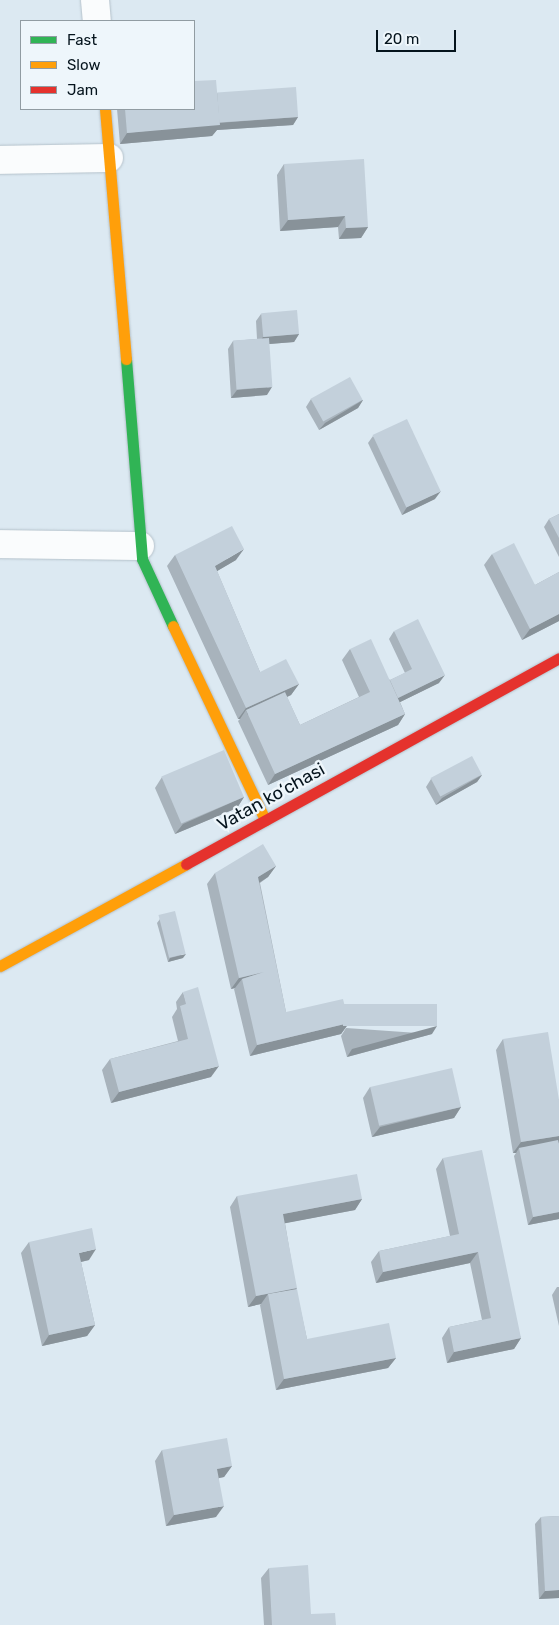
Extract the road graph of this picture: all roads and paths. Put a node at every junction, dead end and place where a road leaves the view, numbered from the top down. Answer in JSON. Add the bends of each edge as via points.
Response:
{"nodes":[{"id":1,"x":95,"y":0,"type":"edge"},
{"id":2,"x":97,"y":20,"type":"edge"},
{"id":3,"x":105,"y":110,"type":"edge"},
{"id":4,"x":109,"y":158,"type":"junction"},
{"id":5,"x":0,"y":160,"type":"edge"},
{"id":6,"x":0,"y":544,"type":"edge"},
{"id":7,"x":140,"y":546,"type":"junction"},
{"id":8,"x":559,"y":658,"type":"edge"},
{"id":9,"x":265,"y":820,"type":"junction"},
{"id":10,"x":0,"y":966,"type":"edge"}],
"edges":[{"from":1,"to":2,"type":"street"},
{"from":3,"to":4,"type":"street"},
{"from":4,"to":5,"type":"street"},
{"from":4,"to":7,"type":"street"},
{"from":6,"to":7,"type":"street"},
{"from":7,"to":9,"type":"street","via":[[142,558]]},
{"from":8,"to":9,"type":"street","name":"Vatan ko‘chasi"},
{"from":9,"to":10,"type":"street","name":"Vatan ko‘chasi"}]}
